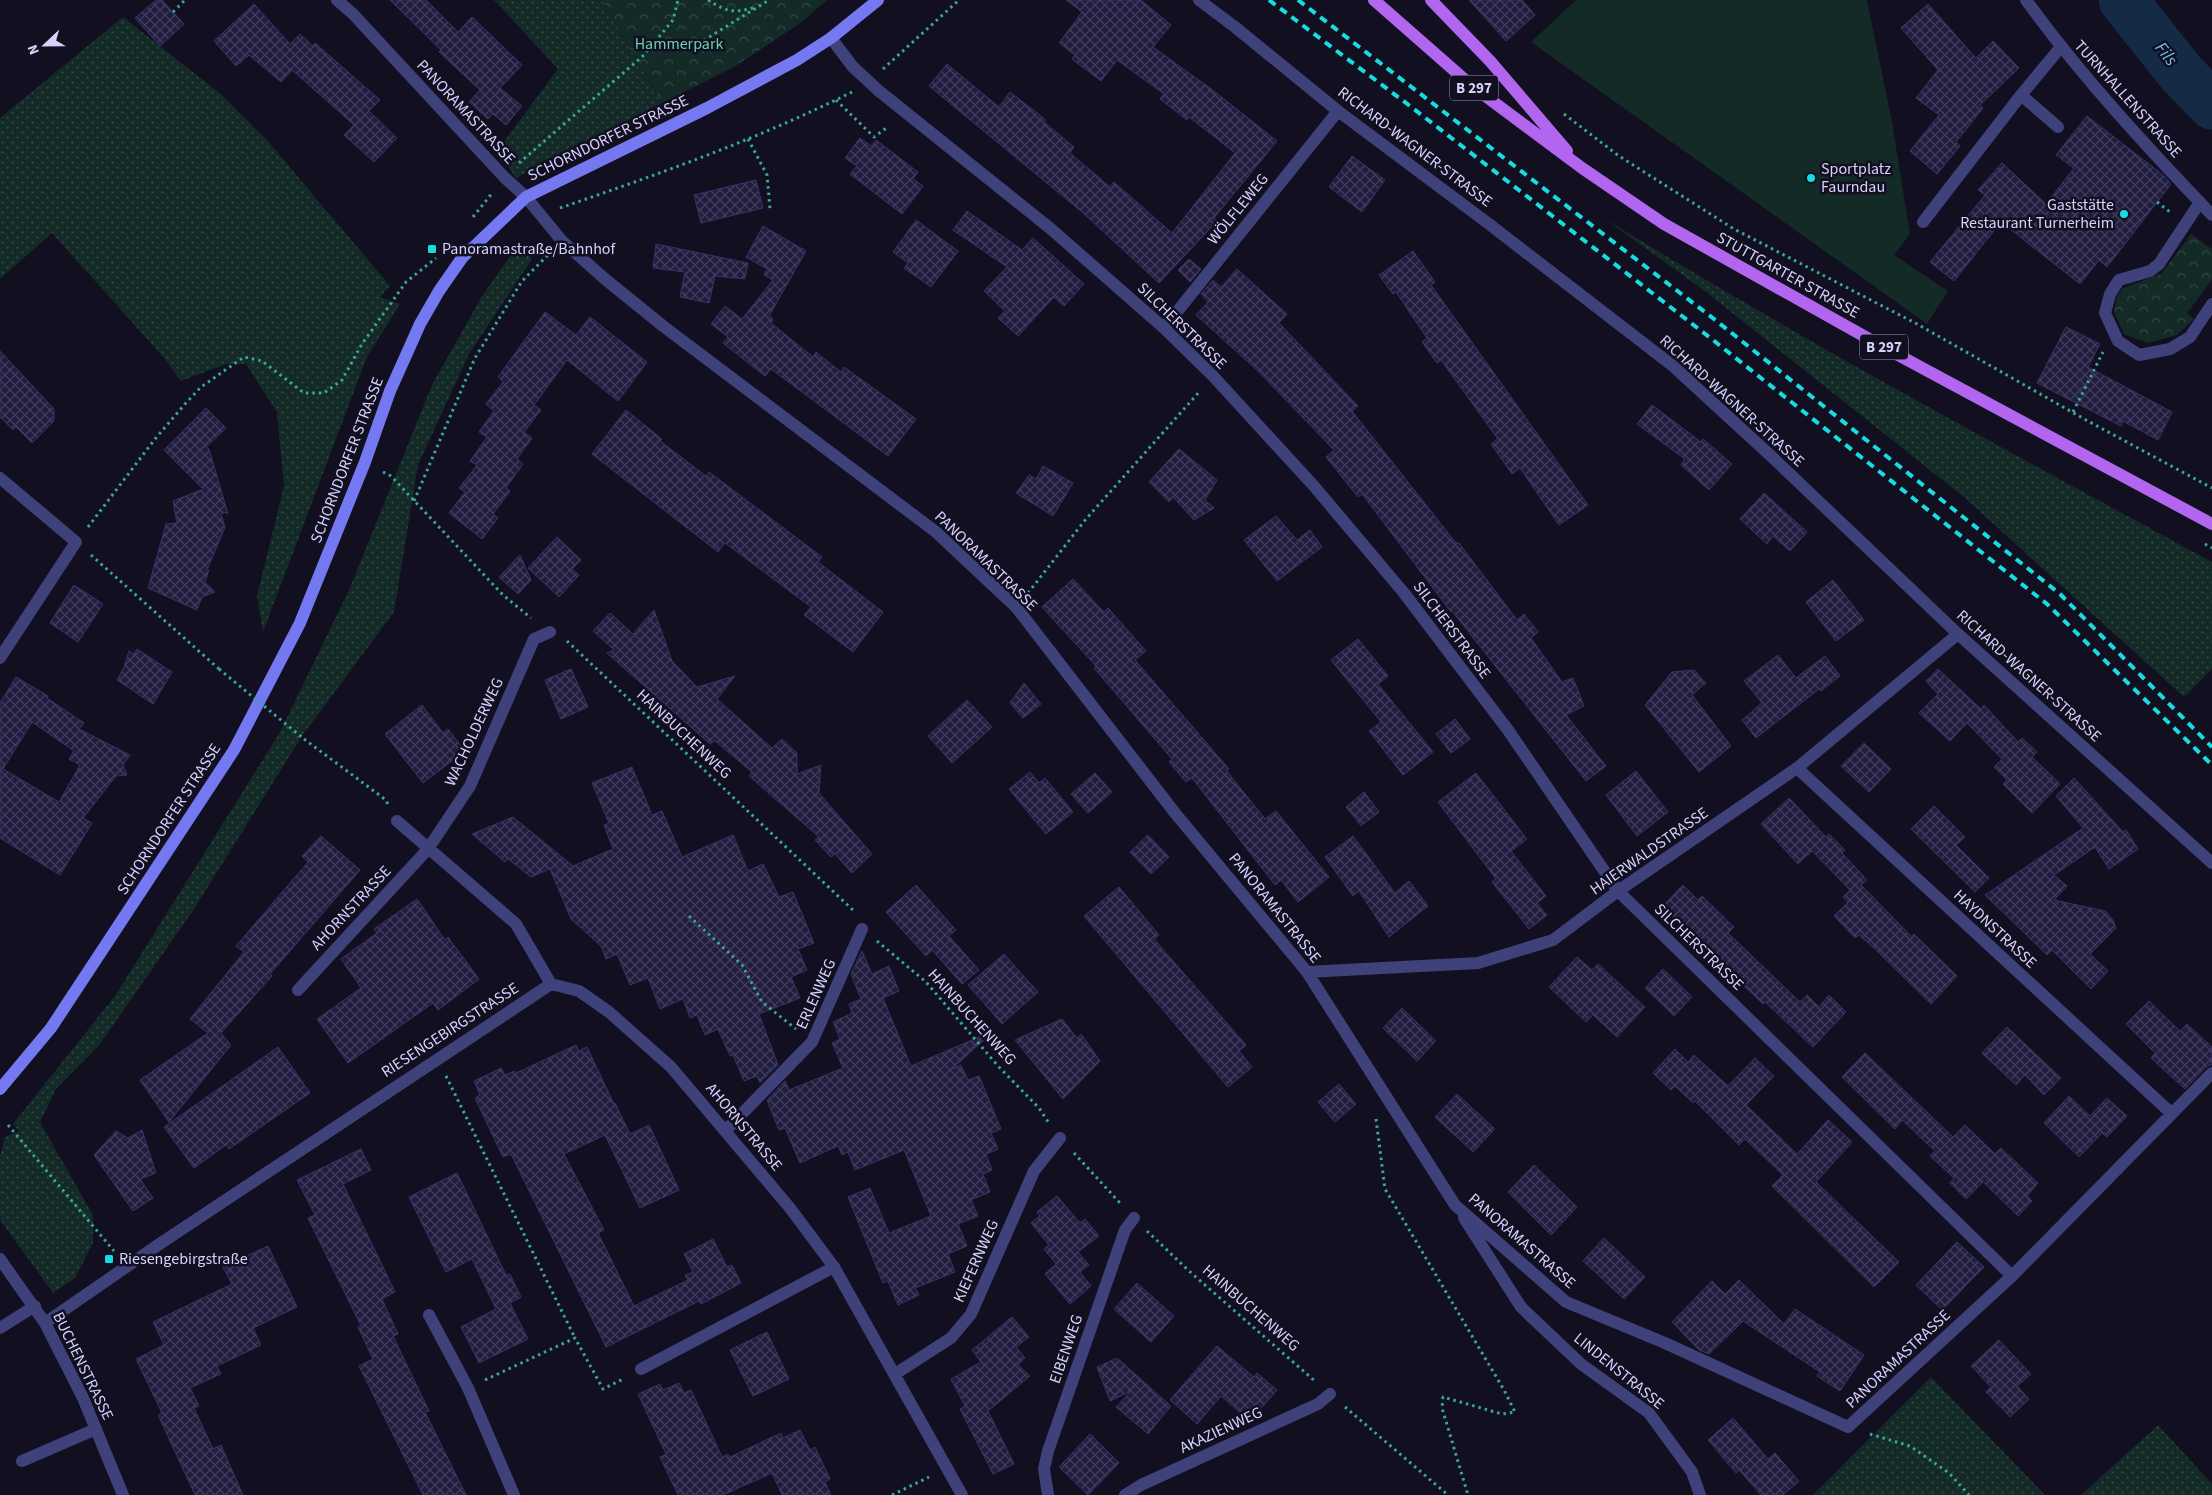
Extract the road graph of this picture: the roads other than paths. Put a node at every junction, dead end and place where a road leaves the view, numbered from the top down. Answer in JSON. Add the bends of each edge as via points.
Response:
{"nodes":[{"id":1,"x":337,"y":0,"type":"edge"},
{"id":2,"x":1199,"y":0,"type":"edge"},
{"id":3,"x":1374,"y":0,"type":"edge"},
{"id":4,"x":1430,"y":0,"type":"edge"},
{"id":5,"x":2026,"y":0,"type":"edge"},
{"id":6,"x":875,"y":2,"type":"edge"},
{"id":7,"x":831,"y":38,"type":"junction"},
{"id":8,"x":2060,"y":48,"type":"junction"},
{"id":9,"x":2021,"y":95,"type":"junction"},
{"id":10,"x":1338,"y":111,"type":"junction"},
{"id":11,"x":2058,"y":127,"type":"dead end"},
{"id":12,"x":1582,"y":168,"type":"junction"},
{"id":13,"x":526,"y":197,"type":"junction"},
{"id":14,"x":2200,"y":202,"type":"junction"},
{"id":15,"x":2212,"y":215,"type":"edge"},
{"id":16,"x":1923,"y":222,"type":"dead end"},
{"id":17,"x":2212,"y":304,"type":"edge"},
{"id":18,"x":1164,"y":328,"type":"junction"},
{"id":19,"x":0,"y":478,"type":"edge"},
{"id":20,"x":2212,"y":524,"type":"edge"},
{"id":21,"x":550,"y":632,"type":"road end"},
{"id":22,"x":1958,"y":634,"type":"junction"},
{"id":23,"x":0,"y":658,"type":"edge"},
{"id":24,"x":1797,"y":768,"type":"junction"},
{"id":25,"x":397,"y":822,"type":"road end"},
{"id":26,"x":428,"y":849,"type":"junction"},
{"id":27,"x":2212,"y":862,"type":"edge"},
{"id":28,"x":1618,"y":891,"type":"junction"},
{"id":29,"x":862,"y":929,"type":"road end"},
{"id":30,"x":1307,"y":972,"type":"junction"},
{"id":31,"x":551,"y":984,"type":"junction"},
{"id":32,"x":298,"y":990,"type":"dead end"},
{"id":33,"x":2212,"y":1073,"type":"edge"},
{"id":34,"x":0,"y":1089,"type":"edge"},
{"id":35,"x":2171,"y":1113,"type":"junction"},
{"id":36,"x":726,"y":1130,"type":"junction"},
{"id":37,"x":1060,"y":1138,"type":"road end"},
{"id":38,"x":1456,"y":1205,"type":"junction"},
{"id":39,"x":1134,"y":1218,"type":"road end"},
{"id":40,"x":0,"y":1259,"type":"edge"},
{"id":41,"x":834,"y":1267,"type":"junction"},
{"id":42,"x":2012,"y":1276,"type":"junction"},
{"id":43,"x":35,"y":1306,"type":"junction"},
{"id":44,"x":429,"y":1315,"type":"dead end"},
{"id":45,"x":44,"y":1322,"type":"junction"},
{"id":46,"x":0,"y":1328,"type":"edge"},
{"id":47,"x":641,"y":1369,"type":"road end"},
{"id":48,"x":895,"y":1374,"type":"junction"},
{"id":49,"x":1330,"y":1394,"type":"road end"},
{"id":50,"x":96,"y":1429,"type":"junction"},
{"id":51,"x":22,"y":1461,"type":"dead end"},
{"id":52,"x":123,"y":1495,"type":"edge"},
{"id":53,"x":514,"y":1495,"type":"edge"},
{"id":54,"x":962,"y":1495,"type":"edge"},
{"id":55,"x":1048,"y":1495,"type":"edge"},
{"id":56,"x":1125,"y":1495,"type":"edge"},
{"id":57,"x":1700,"y":1495,"type":"edge"}],
"edges":[{"from":1,"to":13,"type":"street","name":"PANORAMASTRASSE"},
{"from":2,"to":10,"type":"street","name":"RICHARD-WAGNER-STRASSE"},
{"from":3,"to":12,"type":"main road","name":"STUTTGARTER STRASSE","number":"B 297","via":[[1472,86]]},
{"from":4,"to":12,"type":"main road","name":"STUTTGARTER STRASSE","number":"B 297","via":[[1490,61]]},
{"from":5,"to":8,"type":"street","name":"TURNHALLENSTRASSE"},
{"from":6,"to":7,"type":"street","name":"SCHORNDORFER STRASSE"},
{"from":7,"to":13,"type":"street","name":"SCHORNDORFER STRASSE","via":[[707,108]]},
{"from":7,"to":18,"type":"street","name":"SILCHERSTRASSE","bridge":true,"via":[[853,67],[878,91],[1052,229]]},
{"from":8,"to":9,"type":"street"},
{"from":8,"to":14,"type":"street","name":"TURNHALLENSTRASSE"},
{"from":9,"to":11,"type":"street"},
{"from":9,"to":16,"type":"street"},
{"from":10,"to":18,"type":"street","name":"WÖLFLEWEG"},
{"from":10,"to":22,"type":"street","name":"RICHARD-WAGNER-STRASSE","via":[[1673,366]]},
{"from":12,"to":20,"type":"main road","name":"STUTTGARTER STRASSE","number":"B 297","via":[[1664,224],[1743,269]]},
{"from":13,"to":30,"type":"street","name":"PANORAMASTRASSE","via":[[562,241],[663,326],[936,532],[1016,607],[1175,813]]},
{"from":13,"to":34,"type":"street","name":"SCHORNDORFER STRASSE","via":[[462,258],[420,324],[390,391],[300,623],[234,750],[51,1028]]},
{"from":14,"to":15,"type":"street","name":"TURNHALLENSTRASSE"},
{"from":14,"to":17,"type":"street","via":[[2159,264],[2150,271],[2119,280],[2110,294],[2105,313],[2118,341],[2139,354],[2170,349],[2190,336]]},
{"from":18,"to":28,"type":"street","name":"SILCHERSTRASSE","via":[[1313,485],[1404,593],[1508,730]]},
{"from":19,"to":23,"type":"street","via":[[76,542]]},
{"from":21,"to":26,"type":"street","name":"WACHOLDERWEG","via":[[534,638],[470,786]]},
{"from":22,"to":24,"type":"street","name":"HAIERWALDSTRASSE"},
{"from":22,"to":27,"type":"street","name":"RICHARD-WAGNER-STRASSE"},
{"from":24,"to":28,"type":"street","name":"HAIERWALDSTRASSE"},
{"from":24,"to":35,"type":"street","name":"HAYDNSTRASSE"},
{"from":25,"to":26,"type":"street"},
{"from":26,"to":31,"type":"street","via":[[516,924]]},
{"from":26,"to":32,"type":"street","name":"AHORNSTRASSE"},
{"from":28,"to":30,"type":"street","name":"HAIERWALDSTRASSE","via":[[1553,940],[1478,964]]},
{"from":28,"to":42,"type":"street","name":"SILCHERSTRASSE"},
{"from":29,"to":36,"type":"street","name":"ERLENWEG","via":[[812,1042]]},
{"from":30,"to":38,"type":"street","name":"PANORAMASTRASSE"},
{"from":31,"to":36,"type":"street","name":"AHORNSTRASSE","via":[[579,991],[609,1012],[671,1066]]},
{"from":31,"to":45,"type":"street","name":"RIESENGEBIRGSTRASSE"},
{"from":33,"to":35,"type":"street","name":"PANORAMASTRASSE"},
{"from":35,"to":42,"type":"street","name":"PANORAMASTRASSE"},
{"from":36,"to":41,"type":"street","name":"AHORNSTRASSE"},
{"from":37,"to":48,"type":"street","name":"KIEFERNWEG","via":[[1034,1172],[971,1314],[950,1338]]},
{"from":38,"to":42,"type":"street","name":"PANORAMASTRASSE","via":[[1566,1302],[1848,1427]]},
{"from":38,"to":57,"type":"street","name":"LINDENSTRASSE","via":[[1521,1307],[1581,1364],[1649,1413],[1692,1472]]},
{"from":39,"to":55,"type":"street","name":"EIBENWEG","via":[[1125,1230],[1048,1450],[1044,1469]]},
{"from":40,"to":43,"type":"street","name":"BUCHENSTRASSE"},
{"from":41,"to":47,"type":"street"},
{"from":41,"to":48,"type":"street","name":"AHORNSTRASSE"},
{"from":43,"to":45,"type":"street","name":"BUCHENSTRASSE"},
{"from":43,"to":46,"type":"street"},
{"from":44,"to":53,"type":"street","via":[[468,1388]]},
{"from":45,"to":50,"type":"street","name":"BUCHENSTRASSE"},
{"from":48,"to":54,"type":"street","name":"AHORNSTRASSE"},
{"from":49,"to":56,"type":"street","name":"AKAZIENWEG","via":[[1318,1404]]},
{"from":50,"to":51,"type":"street"},
{"from":50,"to":52,"type":"street","name":"BUCHENSTRASSE"}]}
